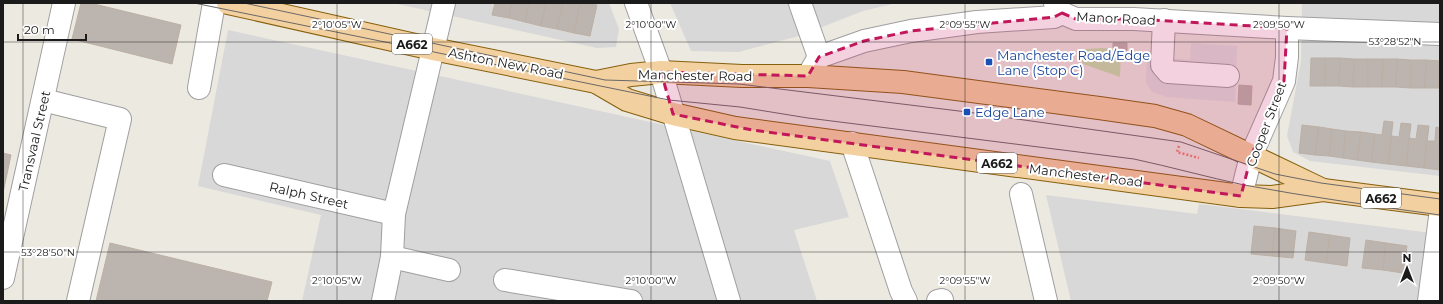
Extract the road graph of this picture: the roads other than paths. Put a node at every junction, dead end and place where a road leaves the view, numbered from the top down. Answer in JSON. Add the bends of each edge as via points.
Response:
{"nodes":[{"id":1,"x":64,"y":3,"type":"edge"},
{"id":2,"x":214,"y":3,"type":"edge"},
{"id":3,"x":228,"y":3,"type":"edge"},
{"id":4,"x":444,"y":3,"type":"edge"},
{"id":5,"x":636,"y":3,"type":"edge"},
{"id":6,"x":1059,"y":8,"type":"edge"},
{"id":7,"x":803,"y":12,"type":"edge"},
{"id":8,"x":1164,"y":20,"type":"junction"},
{"id":9,"x":1287,"y":28,"type":"junction"},
{"id":10,"x":1440,"y":34,"type":"edge"},
{"id":11,"x":434,"y":49,"type":"junction"},
{"id":12,"x":819,"y":58,"type":"junction"},
{"id":13,"x":661,"y":72,"type":"junction"},
{"id":14,"x":808,"y":76,"type":"junction"},
{"id":15,"x":1228,"y":76,"type":"dead end"},
{"id":16,"x":596,"y":82,"type":"junction"},
{"id":17,"x":199,"y":88,"type":"dead end"},
{"id":18,"x":43,"y":100,"type":"junction"},
{"id":19,"x":673,"y":114,"type":"junction"},
{"id":20,"x":852,"y":143,"type":"junction"},
{"id":21,"x":1251,"y":156,"type":"junction"},
{"id":22,"x":224,"y":175,"type":"dead end"},
{"id":23,"x":1323,"y":190,"type":"junction"},
{"id":24,"x":1021,"y":194,"type":"dead end"},
{"id":25,"x":1241,"y":196,"type":"junction"},
{"id":26,"x":1440,"y":205,"type":"edge"},
{"id":27,"x":394,"y":214,"type":"junction"},
{"id":28,"x":1440,"y":217,"type":"edge"},
{"id":29,"x":392,"y":257,"type":"junction"},
{"id":30,"x":449,"y":270,"type":"dead end"},
{"id":31,"x":3,"y":278,"type":"edge"},
{"id":32,"x":505,"y":280,"type":"dead end"},
{"id":33,"x":78,"y":301,"type":"edge"},
{"id":34,"x":383,"y":301,"type":"edge"},
{"id":35,"x":631,"y":301,"type":"edge"},
{"id":36,"x":729,"y":301,"type":"edge"},
{"id":37,"x":906,"y":301,"type":"edge"},
{"id":38,"x":1046,"y":301,"type":"edge"},
{"id":39,"x":1429,"y":301,"type":"edge"}],
"edges":[{"from":1,"to":18,"type":"street","name":"Transvaal Street"},
{"from":2,"to":17,"type":"street"},
{"from":3,"to":11,"type":"main road","name":"Ashton New Road","number":"A662"},
{"from":4,"to":11,"type":"street"},
{"from":5,"to":13,"type":"street"},
{"from":6,"to":8,"type":"street","name":"Manor Road","via":[[1076,19]]},
{"from":6,"to":12,"type":"street","name":"Manor Road","via":[[1054,16],[977,22],[864,41]]},
{"from":7,"to":12,"type":"street"},
{"from":8,"to":9,"type":"street","name":"Manor Road"},
{"from":8,"to":15,"type":"street","via":[[1162,65],[1168,72]]},
{"from":9,"to":10,"type":"street","name":"Manor Road"},
{"from":9,"to":21,"type":"street","name":"Cooper Street","via":[[1284,81]]},
{"from":11,"to":16,"type":"main road","name":"Ashton New Road","number":"A662"},
{"from":11,"to":27,"type":"street"},
{"from":12,"to":14,"type":"street"},
{"from":13,"to":14,"type":"main road","name":"Manchester Road","number":"A662"},
{"from":13,"to":16,"type":"main road","name":"Manchester Road","number":"A662","via":[[631,74]]},
{"from":13,"to":19,"type":"street"},
{"from":14,"to":21,"type":"main road","name":"Manchester Road","number":"A662","via":[[903,82],[1148,115],[1186,125]]},
{"from":16,"to":19,"type":"main road","name":"Manchester Road","number":"A662","via":[[627,100]]},
{"from":18,"to":31,"type":"street","name":"Transvaal Street"},
{"from":18,"to":33,"type":"street","via":[[120,119]]},
{"from":19,"to":20,"type":"main road","name":"Manchester Road","number":"A662","via":[[735,128]]},
{"from":19,"to":36,"type":"street"},
{"from":20,"to":25,"type":"main road","name":"Manchester Road","number":"A662"},
{"from":20,"to":37,"type":"street"},
{"from":21,"to":23,"type":"main road","name":"Manchester Road","number":"A662"},
{"from":21,"to":25,"type":"street","name":"Cooper Street"},
{"from":22,"to":27,"type":"street","name":"Ralph Street"},
{"from":23,"to":25,"type":"main road","name":"Manchester Road","number":"A662","via":[[1272,197]]},
{"from":23,"to":26,"type":"main road","name":"Manchester Road","number":"A662"},
{"from":24,"to":38,"type":"street"},
{"from":27,"to":29,"type":"street"},
{"from":28,"to":39,"type":"street"},
{"from":29,"to":30,"type":"street"},
{"from":29,"to":34,"type":"street"},
{"from":32,"to":35,"type":"street"}]}
